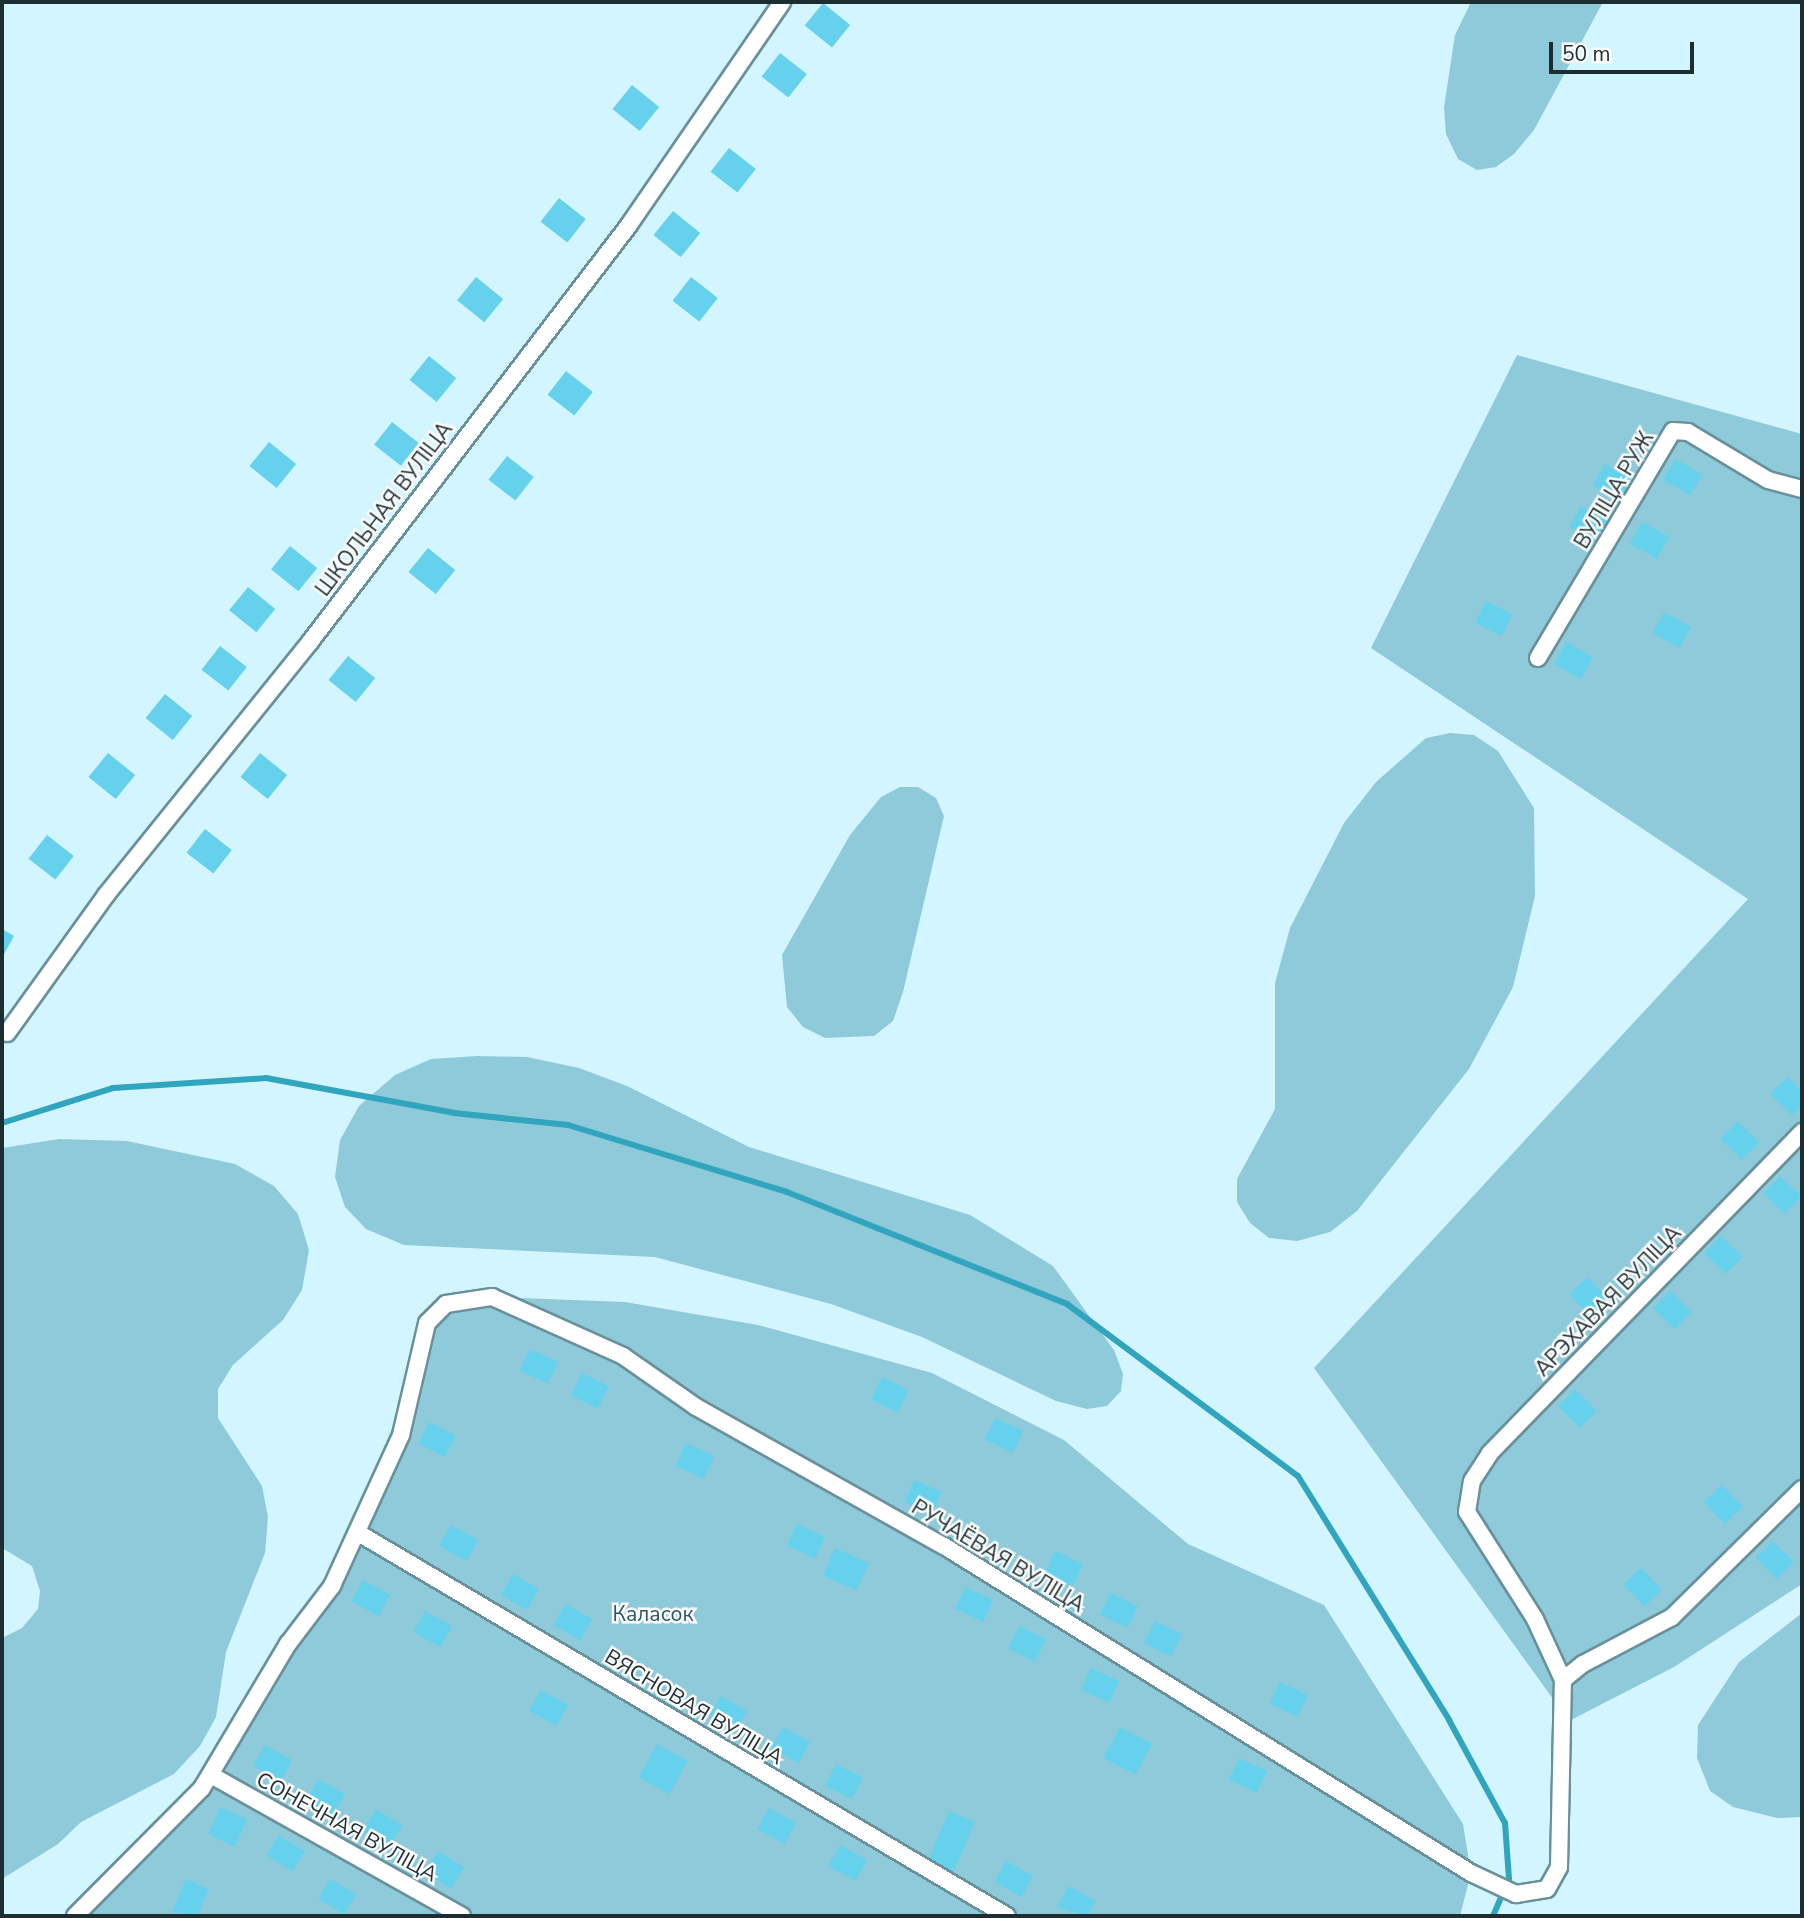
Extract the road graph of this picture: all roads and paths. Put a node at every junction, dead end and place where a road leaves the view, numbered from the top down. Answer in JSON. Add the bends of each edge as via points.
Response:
{"nodes":[{"id":1,"x":782,"y":2,"type":"edge"},
{"id":2,"x":1802,"y":489,"type":"edge"},
{"id":3,"x":1538,"y":658,"type":"dead end"},
{"id":4,"x":7,"y":1033,"type":"dead end"},
{"id":5,"x":1802,"y":1132,"type":"edge"},
{"id":6,"x":1802,"y":1489,"type":"edge"},
{"id":7,"x":359,"y":1534,"type":"junction"},
{"id":8,"x":1563,"y":1680,"type":"junction"},
{"id":9,"x":211,"y":1775,"type":"junction"},
{"id":10,"x":75,"y":1916,"type":"edge"},
{"id":11,"x":462,"y":1916,"type":"edge"},
{"id":12,"x":1007,"y":1916,"type":"edge"}],
"edges":[{"from":1,"to":4,"type":"street","name":"ШКОЛЬНАЯ ВУЛІЦА","via":[[629,225],[310,642],[106,895]]},
{"from":2,"to":3,"type":"street","name":"ВУЛІЦА РУЖ","via":[[1768,480],[1688,432],[1673,431]]},
{"from":5,"to":8,"type":"street","name":"АРЭХАВАЯ ВУЛІЦА","via":[[1490,1453],[1472,1481],[1467,1512],[1535,1619]]},
{"from":6,"to":8,"type":"street","via":[[1672,1617],[1583,1664]]},
{"from":7,"to":8,"type":"street","name":"РУЧАЁВАЯ ВУЛІЦА","via":[[406,1421],[418,1346],[427,1323],[446,1304],[492,1297],[623,1356],[696,1407],[944,1546],[1508,1892],[1547,1889],[1559,1867]]},
{"from":7,"to":9,"type":"street","via":[[332,1586],[288,1644]]},
{"from":7,"to":12,"type":"street","name":"ВЯСНОВАЯ ВУЛІЦА"},
{"from":9,"to":10,"type":"street"},
{"from":9,"to":11,"type":"street","name":"СОНЕЧНАЯ ВУЛІЦА"}]}
